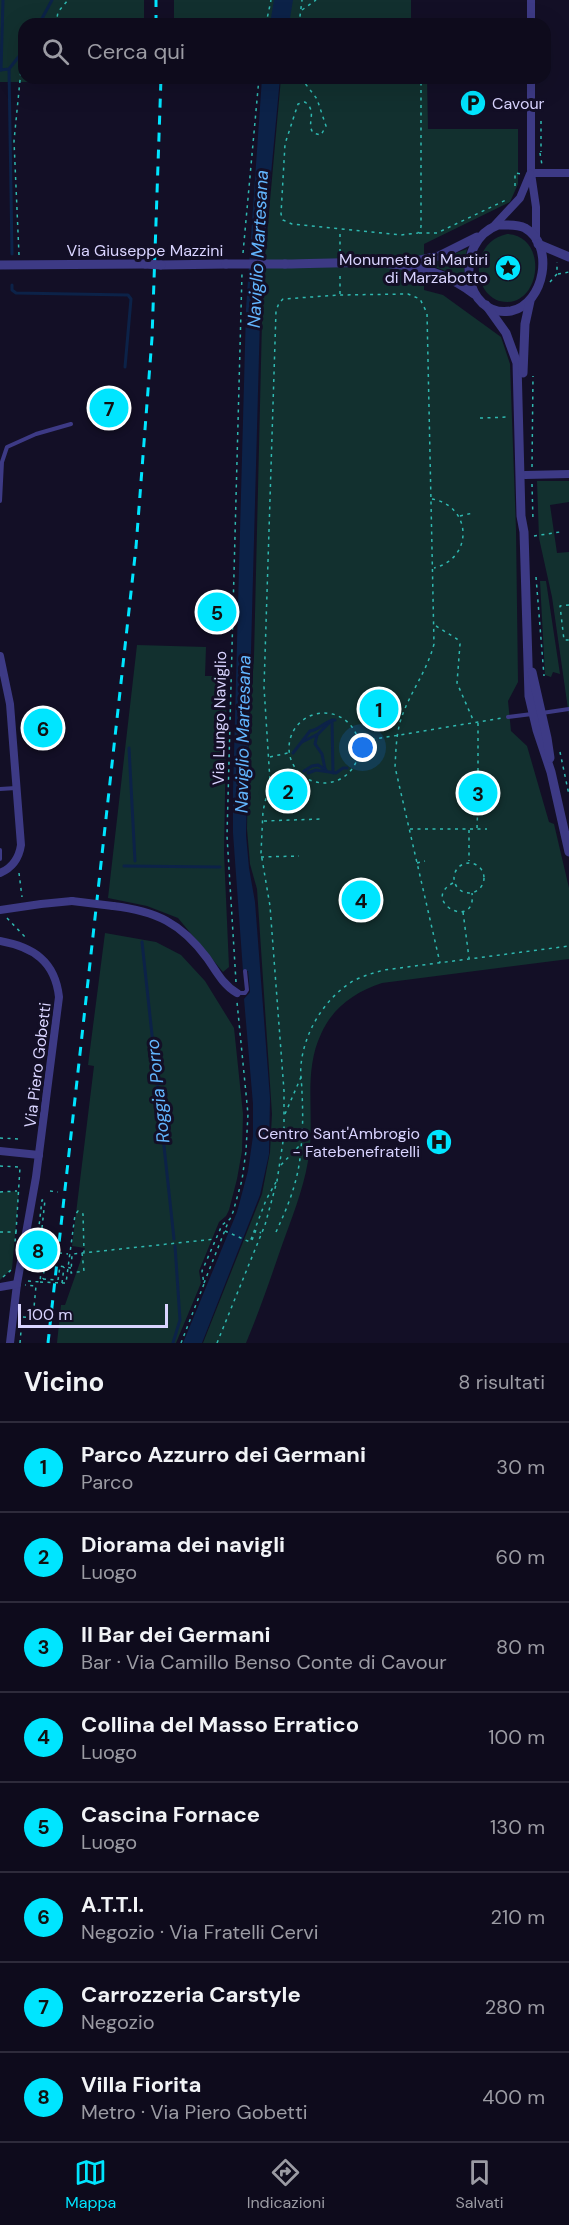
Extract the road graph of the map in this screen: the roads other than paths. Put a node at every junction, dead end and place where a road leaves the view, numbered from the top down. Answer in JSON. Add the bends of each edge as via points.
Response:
{"nodes":[{"id":1,"x":531,"y":0,"type":"edge"},
{"id":2,"x":531,"y":18,"type":"edge"},
{"id":3,"x":531,"y":84,"type":"edge"},
{"id":4,"x":531,"y":173,"type":"junction"},
{"id":5,"x":569,"y":173,"type":"edge"},
{"id":6,"x":493,"y":227,"type":"junction"},
{"id":7,"x":482,"y":235,"type":"junction"},
{"id":8,"x":537,"y":242,"type":"junction"},
{"id":9,"x":569,"y":257,"type":"edge"},
{"id":10,"x":398,"y":264,"type":"junction"},
{"id":11,"x":0,"y":265,"type":"edge"},
{"id":12,"x":478,"y":296,"type":"junction"},
{"id":13,"x":530,"y":300,"type":"junction"},
{"id":14,"x":486,"y":305,"type":"junction"},
{"id":15,"x":71,"y":424,"type":"dead end"},
{"id":16,"x":569,"y":474,"type":"edge"},
{"id":17,"x":528,"y":475,"type":"junction"},
{"id":18,"x":0,"y":501,"type":"edge"},
{"id":19,"x":528,"y":534,"type":"junction"},
{"id":20,"x":0,"y":656,"type":"edge"},
{"id":21,"x":569,"y":709,"type":"edge"},
{"id":22,"x":537,"y":713,"type":"junction"},
{"id":23,"x":508,"y":717,"type":"road end"},
{"id":24,"x":16,"y":788,"type":"junction"},
{"id":25,"x":0,"y":789,"type":"edge"},
{"id":26,"x":0,"y":850,"type":"edge"},
{"id":27,"x":569,"y":852,"type":"edge"},
{"id":28,"x":0,"y":859,"type":"edge"},
{"id":29,"x":0,"y":873,"type":"edge"},
{"id":30,"x":0,"y":910,"type":"edge"},
{"id":31,"x":0,"y":941,"type":"edge"},
{"id":32,"x":245,"y":971,"type":"dead end"},
{"id":33,"x":237,"y":993,"type":"joint"},
{"id":34,"x":0,"y":1151,"type":"edge"},
{"id":35,"x":39,"y":1155,"type":"junction"},
{"id":36,"x":20,"y":1282,"type":"junction"},
{"id":37,"x":0,"y":1287,"type":"edge"},
{"id":38,"x":10,"y":1343,"type":"edge"}],
"edges":[{"from":1,"to":2,"type":"street"},
{"from":3,"to":4,"type":"street"},
{"from":4,"to":5,"type":"street"},
{"from":4,"to":6,"type":"street","via":[[520,198]]},
{"from":4,"to":8,"type":"street"},
{"from":6,"to":7,"type":"street"},
{"from":6,"to":8,"type":"street","via":[[523,227]]},
{"from":7,"to":10,"type":"street","name":"Via Giuseppe Mazzini","via":[[440,256]]},
{"from":7,"to":12,"type":"street","via":[[473,246],[469,261],[469,278]]},
{"from":8,"to":9,"type":"street"},
{"from":8,"to":13,"type":"street","via":[[542,271]]},
{"from":10,"to":11,"type":"street","name":"Via Giuseppe Mazzini","bridge":true},
{"from":10,"to":12,"type":"street","name":"Via Giuseppe Mazzini","via":[[443,274]]},
{"from":12,"to":14,"type":"street"},
{"from":13,"to":14,"type":"street","via":[[509,311]]},
{"from":13,"to":17,"type":"street","via":[[523,379]]},
{"from":14,"to":19,"type":"street","via":[[506,333],[517,363],[521,516]]},
{"from":15,"to":18,"type":"lane","via":[[7,447],[2,462]]},
{"from":16,"to":17,"type":"street"},
{"from":17,"to":19,"type":"street"},
{"from":19,"to":22,"type":"street","via":[[529,696]]},
{"from":20,"to":24,"type":"street","via":[[10,704]]},
{"from":21,"to":22,"type":"lane"},
{"from":22,"to":23,"type":"lane"},
{"from":22,"to":27,"type":"street","via":[[548,745],[550,772]]},
{"from":24,"to":25,"type":"lane"},
{"from":24,"to":29,"type":"street","via":[[21,845],[16,860]]},
{"from":26,"to":28,"type":"lane"},
{"from":30,"to":33,"type":"street","bridge":true,"via":[[72,902],[150,912],[179,928],[205,955],[227,988]]},
{"from":31,"to":35,"type":"street","name":"Via Piero Gobetti","via":[[27,948],[41,958],[56,980],[59,997]]},
{"from":32,"to":33,"type":"lane","via":[[247,990]]},
{"from":34,"to":35,"type":"street"},
{"from":35,"to":36,"type":"street","name":"Via Piero Gobetti"},
{"from":36,"to":37,"type":"street"},
{"from":36,"to":38,"type":"street","name":"Via Piero Gobetti"}]}
